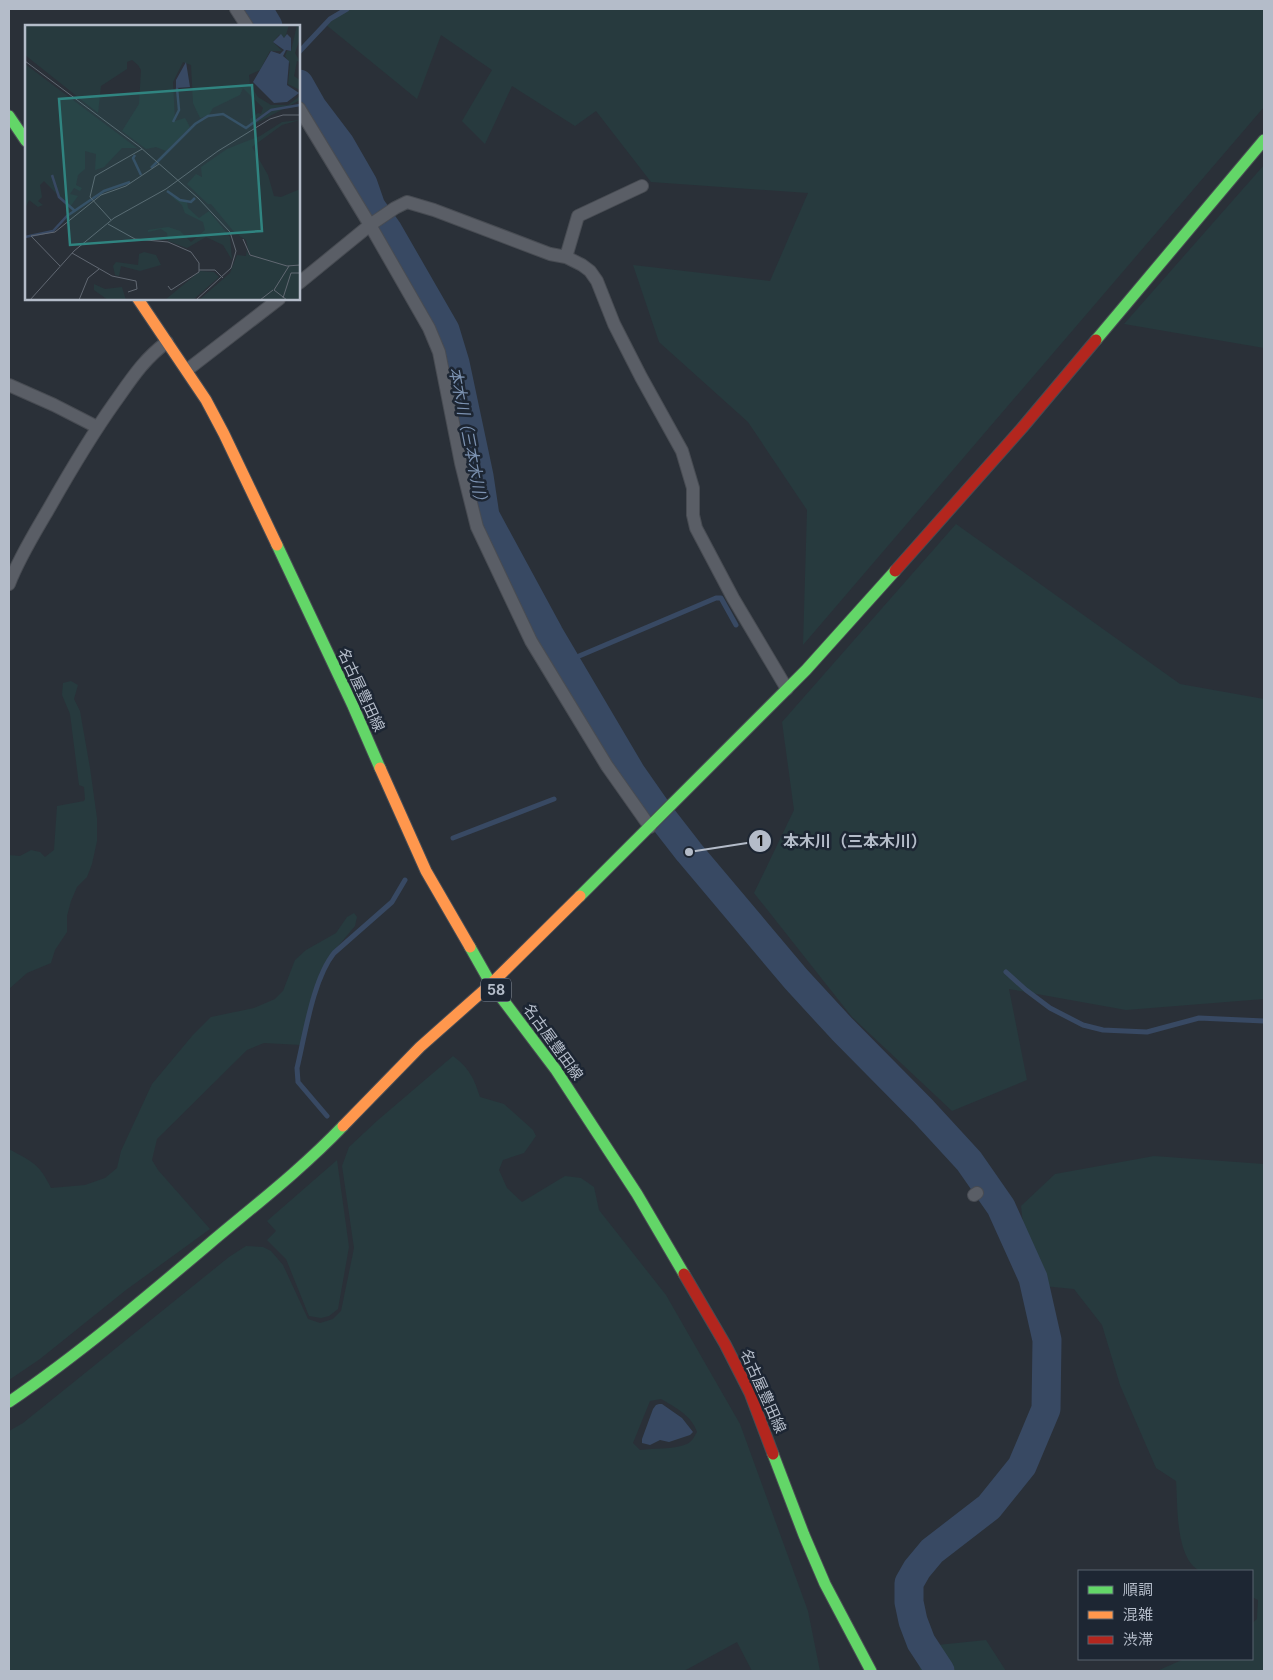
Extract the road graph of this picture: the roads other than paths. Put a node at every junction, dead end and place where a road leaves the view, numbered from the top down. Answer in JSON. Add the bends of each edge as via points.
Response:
{"nodes":[{"id":1,"x":236,"y":9,"type":"edge"},
{"id":2,"x":247,"y":25,"type":"edge"},
{"id":3,"x":300,"y":110,"type":"edge"},
{"id":4,"x":9,"y":116,"type":"edge"},
{"id":5,"x":25,"y":140,"type":"edge"},
{"id":6,"x":1264,"y":140,"type":"edge"},
{"id":7,"x":642,"y":186,"type":"dead end"},
{"id":8,"x":370,"y":225,"type":"junction"},
{"id":9,"x":566,"y":257,"type":"junction"},
{"id":10,"x":300,"y":282,"type":"edge"},
{"id":11,"x":139,"y":300,"type":"edge"},
{"id":12,"x":278,"y":300,"type":"edge"},
{"id":13,"x":167,"y":342,"type":"junction"},
{"id":14,"x":187,"y":370,"type":"junction"},
{"id":15,"x":9,"y":385,"type":"edge"},
{"id":16,"x":97,"y":427,"type":"junction"},
{"id":17,"x":9,"y":584,"type":"edge"},
{"id":18,"x":787,"y":689,"type":"junction"},
{"id":19,"x":651,"y":826,"type":"junction"},
{"id":20,"x":491,"y":984,"type":"junction"},
{"id":21,"x":9,"y":1402,"type":"edge"},
{"id":22,"x":871,"y":1671,"type":"edge"}],
"edges":[{"from":1,"to":2,"type":"street"},
{"from":3,"to":8,"type":"street"},
{"from":4,"to":5,"type":"street"},
{"from":6,"to":18,"type":"street","via":[[1022,428]]},
{"from":7,"to":9,"type":"street","via":[[578,216]]},
{"from":8,"to":9,"type":"street","via":[[407,202],[541,251]]},
{"from":8,"to":10,"type":"street"},
{"from":8,"to":19,"type":"street","via":[[418,308],[439,352],[477,527],[536,649],[602,758]]},
{"from":9,"to":18,"type":"street","via":[[590,271],[597,281],[641,378],[682,451],[693,488],[696,528]]},
{"from":11,"to":13,"type":"street","name":"名古屋豊田線","number":"58"},
{"from":12,"to":14,"type":"street"},
{"from":13,"to":14,"type":"street","name":"名古屋豊田線","number":"58"},
{"from":13,"to":16,"type":"street","via":[[150,354]]},
{"from":14,"to":20,"type":"street","name":"名古屋豊田線","number":"58","via":[[224,434],[353,706],[426,871]]},
{"from":15,"to":16,"type":"street"},
{"from":16,"to":17,"type":"street"},
{"from":18,"to":19,"type":"street"},
{"from":19,"to":20,"type":"street"},
{"from":20,"to":21,"type":"street","via":[[420,1047],[330,1139],[272,1192],[114,1324]]},
{"from":20,"to":22,"type":"street","name":"名古屋豊田線","number":"58","via":[[556,1070],[637,1194],[725,1344],[750,1393],[825,1584]]}]}
